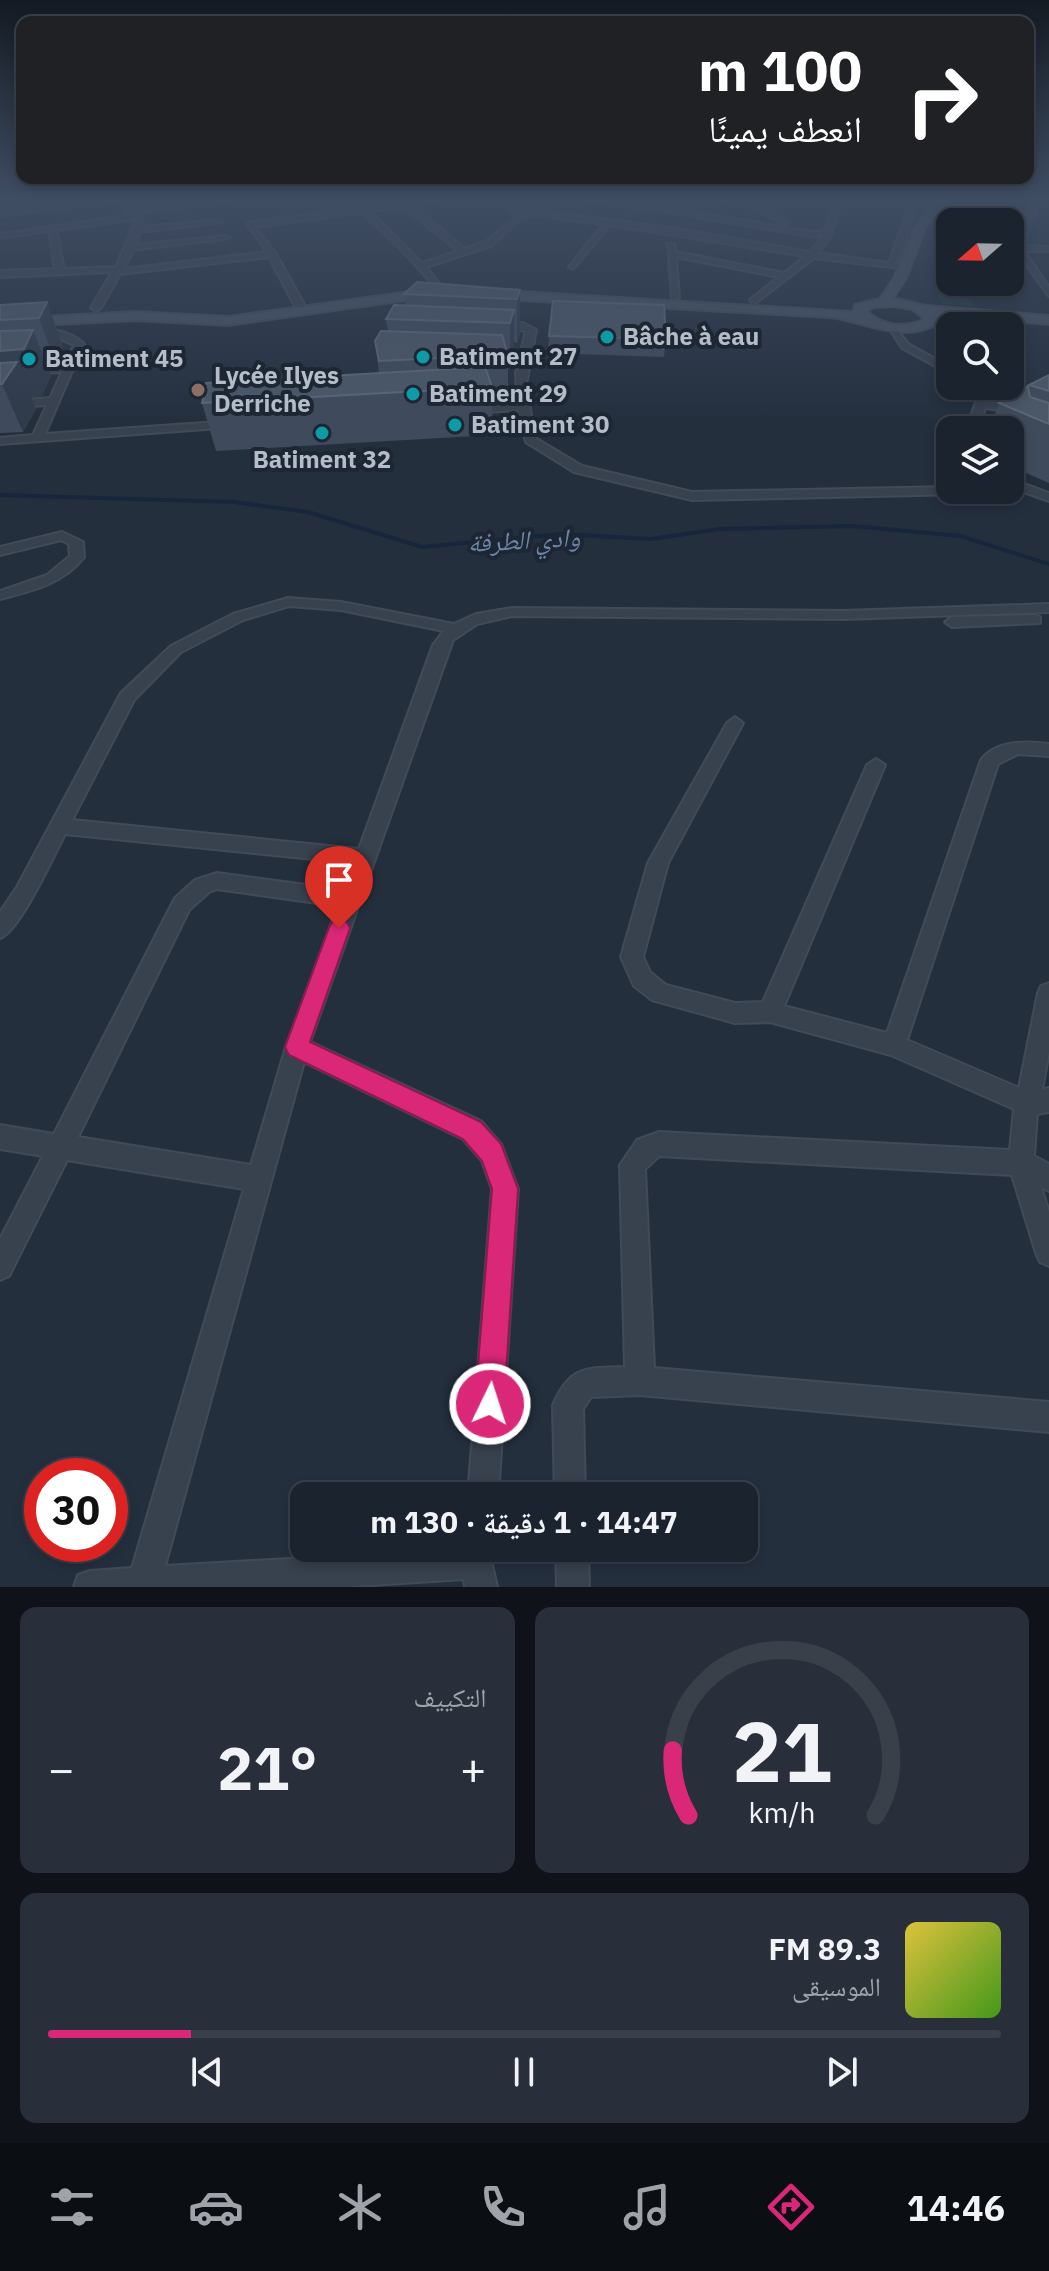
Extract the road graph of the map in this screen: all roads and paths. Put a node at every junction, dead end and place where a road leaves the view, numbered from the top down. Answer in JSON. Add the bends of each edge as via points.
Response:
{"nodes":[{"id":1,"x":39,"y":272,"type":"edge"},
{"id":2,"x":116,"y":272,"type":"edge"},
{"id":3,"x":282,"y":272,"type":"edge"},
{"id":4,"x":426,"y":272,"type":"edge"},
{"id":5,"x":673,"y":272,"type":"edge"},
{"id":6,"x":766,"y":272,"type":"edge"},
{"id":7,"x":792,"y":272,"type":"edge"},
{"id":8,"x":896,"y":272,"type":"edge"},
{"id":9,"x":917,"y":272,"type":"edge"},
{"id":10,"x":1034,"y":272,"type":"edge"},
{"id":11,"x":0,"y":274,"type":"edge"},
{"id":12,"x":787,"y":276,"type":"junction"},
{"id":13,"x":438,"y":287,"type":"junction"},
{"id":14,"x":463,"y":291,"type":"junction"},
{"id":15,"x":910,"y":293,"type":"junction"},
{"id":16,"x":1049,"y":293,"type":"edge"},
{"id":17,"x":675,"y":298,"type":"junction"},
{"id":18,"x":753,"y":302,"type":"junction"},
{"id":19,"x":884,"y":302,"type":"junction"},
{"id":20,"x":300,"y":306,"type":"junction"},
{"id":21,"x":96,"y":308,"type":"junction"},
{"id":22,"x":862,"y":313,"type":"junction"},
{"id":23,"x":0,"y":315,"type":"edge"},
{"id":24,"x":929,"y":316,"type":"junction"},
{"id":25,"x":0,"y":323,"type":"edge"},
{"id":26,"x":478,"y":323,"type":"edge"},
{"id":27,"x":1049,"y":323,"type":"edge"},
{"id":28,"x":891,"y":328,"type":"junction"},
{"id":29,"x":0,"y":332,"type":"edge"},
{"id":30,"x":511,"y":348,"type":"edge"},
{"id":31,"x":526,"y":349,"type":"junction"},
{"id":32,"x":936,"y":363,"type":"edge"},
{"id":33,"x":71,"y":368,"type":"junction"},
{"id":34,"x":0,"y":372,"type":"edge"},
{"id":35,"x":503,"y":374,"type":"edge"},
{"id":36,"x":519,"y":375,"type":"junction"},
{"id":37,"x":982,"y":400,"type":"edge"},
{"id":38,"x":56,"y":401,"type":"junction"},
{"id":39,"x":981,"y":404,"type":"junction"},
{"id":40,"x":0,"y":405,"type":"edge"},
{"id":41,"x":521,"y":407,"type":"junction"},
{"id":42,"x":460,"y":410,"type":"edge"},
{"id":43,"x":1049,"y":414,"type":"edge"},
{"id":44,"x":979,"y":416,"type":"edge"},
{"id":45,"x":247,"y":422,"type":"edge"},
{"id":46,"x":37,"y":439,"type":"junction"},
{"id":47,"x":0,"y":441,"type":"edge"},
{"id":48,"x":1024,"y":488,"type":"edge"},
{"id":49,"x":936,"y":491,"type":"edge"},
{"id":50,"x":1049,"y":497,"type":"edge"},
{"id":51,"x":0,"y":551,"type":"edge"},
{"id":52,"x":0,"y":595,"type":"edge"},
{"id":53,"x":1049,"y":608,"type":"edge"},
{"id":54,"x":1049,"y":620,"type":"edge"},
{"id":55,"x":464,"y":625,"type":"junction"},
{"id":56,"x":735,"y":723,"type":"dead end"},
{"id":57,"x":1049,"y":750,"type":"edge"},
{"id":58,"x":876,"y":765,"type":"dead end"},
{"id":59,"x":59,"y":826,"type":"junction"},
{"id":60,"x":365,"y":857,"type":"junction"},
{"id":61,"x":350,"y":899,"type":"junction"},
{"id":62,"x":0,"y":929,"type":"edge"},
{"id":63,"x":1049,"y":993,"type":"edge"},
{"id":64,"x":770,"y":1012,"type":"junction"},
{"id":65,"x":894,"y":1045,"type":"junction"},
{"id":66,"x":297,"y":1047,"type":"junction"},
{"id":67,"x":1039,"y":1102,"type":"edge"},
{"id":68,"x":0,"y":1137,"type":"edge"},
{"id":69,"x":61,"y":1147,"type":"junction"},
{"id":70,"x":1021,"y":1163,"type":"junction"},
{"id":71,"x":1049,"y":1178,"type":"edge"},
{"id":72,"x":259,"y":1179,"type":"junction"},
{"id":73,"x":1049,"y":1253,"type":"edge"},
{"id":74,"x":0,"y":1267,"type":"edge"},
{"id":75,"x":640,"y":1381,"type":"junction"},
{"id":76,"x":1049,"y":1417,"type":"edge"},
{"id":77,"x":484,"y":1482,"type":"edge"},
{"id":78,"x":570,"y":1482,"type":"edge"},
{"id":79,"x":572,"y":1562,"type":"edge"},
{"id":80,"x":479,"y":1566,"type":"edge"},
{"id":81,"x":277,"y":1581,"type":"edge"},
{"id":82,"x":144,"y":1585,"type":"edge"},
{"id":83,"x":90,"y":1587,"type":"edge"},
{"id":84,"x":573,"y":1587,"type":"edge"}],
"edges":[{"from":1,"to":11,"type":"street"},
{"from":2,"to":21,"type":"street"},
{"from":3,"to":20,"type":"street"},
{"from":4,"to":13,"type":"street"},
{"from":5,"to":17,"type":"street"},
{"from":6,"to":12,"type":"street"},
{"from":7,"to":12,"type":"street"},
{"from":8,"to":19,"type":"main road"},
{"from":9,"to":15,"type":"main road"},
{"from":10,"to":16,"type":"street"},
{"from":12,"to":18,"type":"street"},
{"from":13,"to":14,"type":"main road"},
{"from":13,"to":20,"type":"main road"},
{"from":14,"to":17,"type":"main road"},
{"from":14,"to":22,"type":"main road"},
{"from":14,"to":25,"type":"main road","via":[[418,301],[228,321],[136,316]]},
{"from":15,"to":19,"type":"main road"},
{"from":15,"to":24,"type":"main road"},
{"from":17,"to":18,"type":"main road"},
{"from":18,"to":22,"type":"main road"},
{"from":19,"to":22,"type":"main road"},
{"from":20,"to":21,"type":"main road","via":[[223,313]]},
{"from":21,"to":23,"type":"main road"},
{"from":22,"to":28,"type":"main road"},
{"from":24,"to":27,"type":"main road"},
{"from":24,"to":28,"type":"main road","via":[[916,328]]},
{"from":26,"to":31,"type":"street","via":[[528,328]]},
{"from":28,"to":32,"type":"street","via":[[905,346]]},
{"from":29,"to":33,"type":"street","via":[[77,341]]},
{"from":30,"to":31,"type":"street"},
{"from":31,"to":36,"type":"street"},
{"from":33,"to":34,"type":"street"},
{"from":33,"to":38,"type":"street"},
{"from":35,"to":36,"type":"street"},
{"from":36,"to":41,"type":"street"},
{"from":37,"to":39,"type":"street"},
{"from":38,"to":40,"type":"street"},
{"from":38,"to":46,"type":"street"},
{"from":39,"to":43,"type":"street"},
{"from":39,"to":44,"type":"street"},
{"from":41,"to":42,"type":"street"},
{"from":41,"to":49,"type":"street","via":[[530,440],[578,469],[692,496]]},
{"from":45,"to":46,"type":"street"},
{"from":46,"to":47,"type":"street"},
{"from":48,"to":50,"type":"street"},
{"from":51,"to":52,"type":"street","via":[[62,536],[76,542],[77,557],[66,571],[40,585]]},
{"from":53,"to":55,"type":"street","via":[[844,615],[512,612]]},
{"from":54,"to":55,"type":"street","via":[[723,627]]},
{"from":55,"to":59,"type":"street","via":[[288,602],[238,617],[176,649],[127,697]]},
{"from":55,"to":60,"type":"street","via":[[441,645]]},
{"from":56,"to":64,"type":"street","via":[[658,863],[632,957],[642,979],[660,993],[735,1013]]},
{"from":57,"to":65,"type":"street","via":[[1024,746],[990,760]]},
{"from":58,"to":64,"type":"street"},
{"from":59,"to":60,"type":"street"},
{"from":59,"to":62,"type":"street"},
{"from":60,"to":61,"type":"street"},
{"from":61,"to":66,"type":"street"},
{"from":61,"to":69,"type":"street","via":[[217,881],[202,886],[182,904]]},
{"from":63,"to":67,"type":"street"},
{"from":64,"to":65,"type":"street"},
{"from":65,"to":67,"type":"street"},
{"from":66,"to":72,"type":"street"},
{"from":66,"to":77,"type":"street","via":[[472,1130],[492,1153],[505,1189]]},
{"from":67,"to":70,"type":"street","via":[[1024,1120]]},
{"from":68,"to":69,"type":"street"},
{"from":69,"to":72,"type":"street"},
{"from":69,"to":74,"type":"street"},
{"from":70,"to":71,"type":"street"},
{"from":70,"to":73,"type":"street"},
{"from":70,"to":75,"type":"street","via":[[659,1144],[646,1149],[632,1165]]},
{"from":72,"to":82,"type":"street"},
{"from":75,"to":76,"type":"street"},
{"from":75,"to":78,"type":"street","via":[[584,1383],[568,1405]]},
{"from":79,"to":84,"type":"street"},
{"from":80,"to":81,"type":"street"},
{"from":81,"to":82,"type":"street"},
{"from":82,"to":83,"type":"street"}]}
